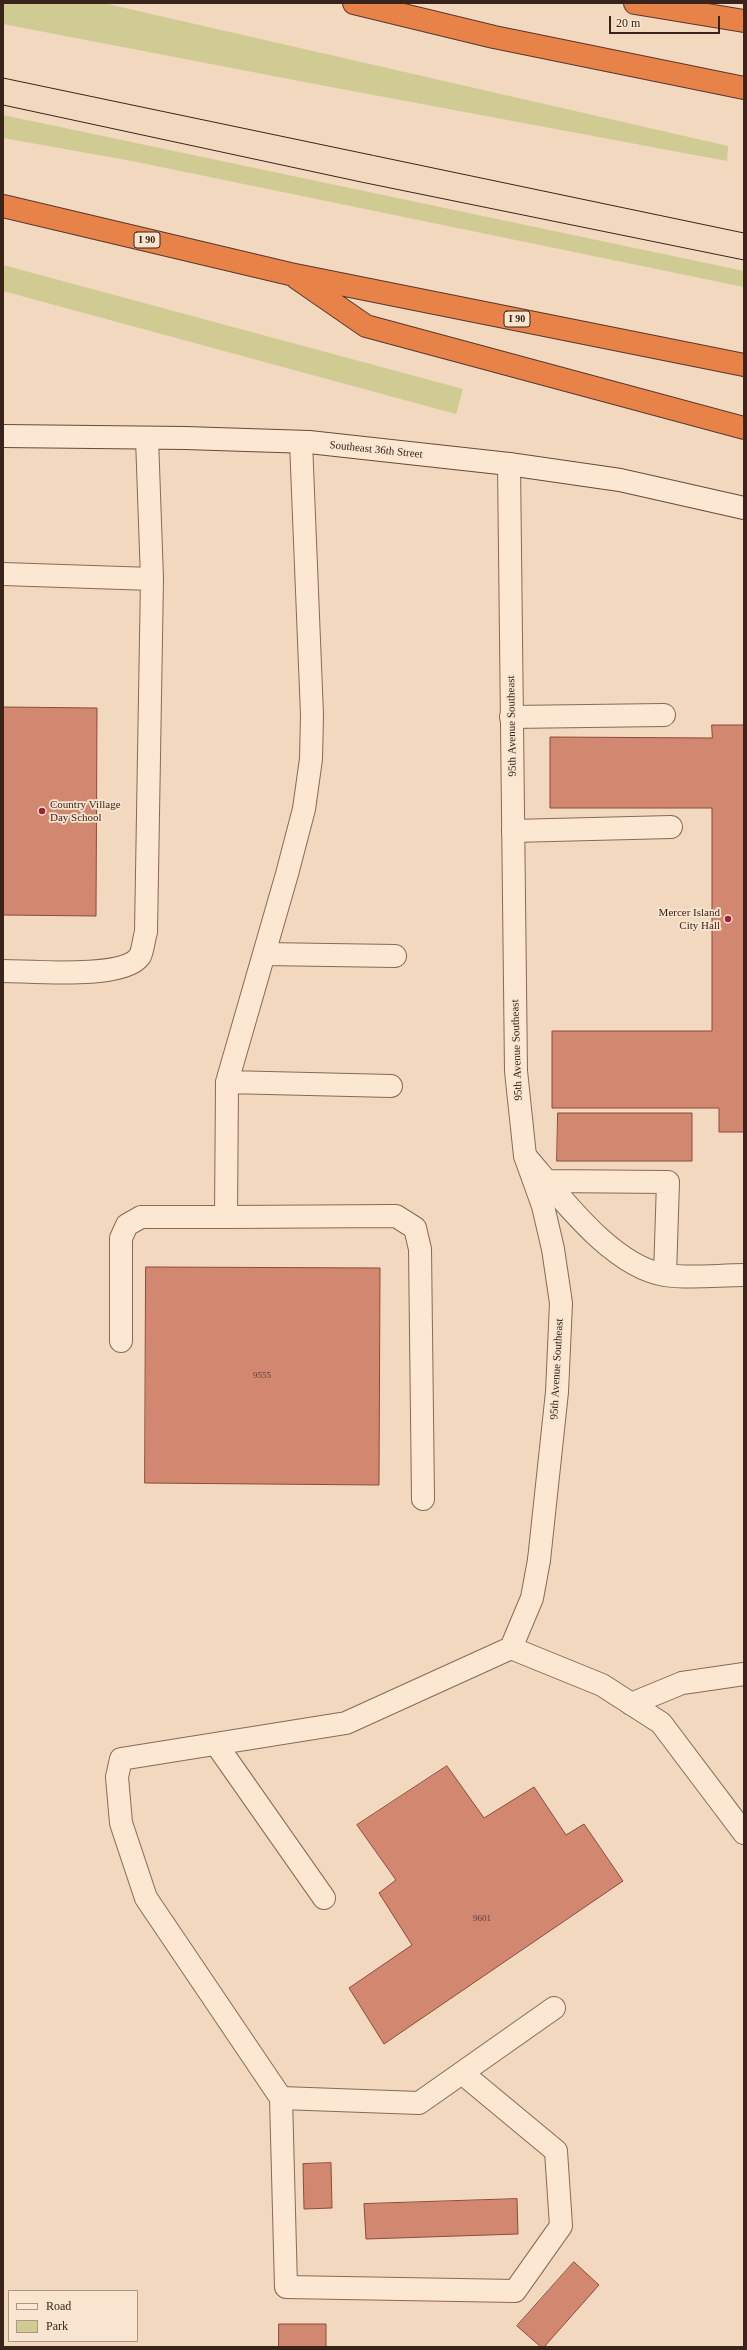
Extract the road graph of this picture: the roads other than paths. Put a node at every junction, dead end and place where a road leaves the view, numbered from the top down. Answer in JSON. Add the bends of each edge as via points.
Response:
{"nodes":[{"id":1,"x":354,"y":3,"type":"edge"},
{"id":2,"x":635,"y":3,"type":"edge"},
{"id":3,"x":744,"y":21,"type":"edge"},
{"id":4,"x":744,"y":88,"type":"edge"},
{"id":5,"x":3,"y":206,"type":"edge"},
{"id":6,"x":290,"y":274,"type":"junction"},
{"id":7,"x":744,"y":365,"type":"edge"},
{"id":8,"x":744,"y":428,"type":"edge"},
{"id":9,"x":3,"y":436,"type":"edge"},
{"id":10,"x":147,"y":438,"type":"junction"},
{"id":11,"x":301,"y":442,"type":"junction"},
{"id":12,"x":508,"y":464,"type":"junction"},
{"id":13,"x":744,"y":508,"type":"edge"},
{"id":14,"x":3,"y":574,"type":"edge"},
{"id":15,"x":152,"y":579,"type":"junction"},
{"id":16,"x":664,"y":715,"type":"dead end"},
{"id":17,"x":511,"y":717,"type":"junction"},
{"id":18,"x":671,"y":827,"type":"dead end"},
{"id":19,"x":513,"y":831,"type":"junction"},
{"id":20,"x":264,"y":954,"type":"junction"},
{"id":21,"x":395,"y":956,"type":"dead end"},
{"id":22,"x":3,"y":970,"type":"edge"},
{"id":23,"x":227,"y":1082,"type":"junction"},
{"id":24,"x":391,"y":1086,"type":"dead end"},
{"id":25,"x":525,"y":1156,"type":"junction"},
{"id":26,"x":547,"y":1181,"type":"junction"},
{"id":27,"x":226,"y":1217,"type":"junction"},
{"id":28,"x":665,"y":1275,"type":"junction"},
{"id":29,"x":744,"y":1275,"type":"edge"},
{"id":30,"x":122,"y":1341,"type":"dead end"},
{"id":31,"x":423,"y":1499,"type":"dead end"},
{"id":32,"x":511,"y":1648,"type":"junction"},
{"id":33,"x":744,"y":1674,"type":"edge"},
{"id":34,"x":631,"y":1704,"type":"junction"},
{"id":35,"x":216,"y":1744,"type":"junction"},
{"id":36,"x":744,"y":1833,"type":"edge"},
{"id":37,"x":324,"y":1898,"type":"dead end"},
{"id":38,"x":554,"y":2008,"type":"dead end"},
{"id":39,"x":462,"y":2073,"type":"junction"},
{"id":40,"x":281,"y":2098,"type":"junction"}],
"edges":[{"from":1,"to":4,"type":"highway","via":[[494,37]]},
{"from":2,"to":3,"type":"highway"},
{"from":5,"to":6,"type":"highway","number":"I 90"},
{"from":6,"to":7,"type":"highway","number":"I 90"},
{"from":6,"to":8,"type":"highway","via":[[366,326]]},
{"from":9,"to":10,"type":"street","name":"Southeast 36th Street"},
{"from":10,"to":11,"type":"street","name":"Southeast 36th Street"},
{"from":10,"to":15,"type":"street"},
{"from":11,"to":12,"type":"street","name":"Southeast 36th Street"},
{"from":11,"to":20,"type":"street","via":[[312,715],[311,759],[304,809]]},
{"from":12,"to":13,"type":"street","name":"Southeast 36th Street","via":[[620,480]]},
{"from":12,"to":17,"type":"street","name":"95th Avenue Southeast"},
{"from":14,"to":15,"type":"street"},
{"from":15,"to":22,"type":"street","via":[[146,932],[140,956],[125,967],[105,972]]},
{"from":16,"to":17,"type":"street"},
{"from":17,"to":19,"type":"street","name":"95th Avenue Southeast"},
{"from":18,"to":19,"type":"street"},
{"from":19,"to":25,"type":"street","name":"95th Avenue Southeast","via":[[516,1071]]},
{"from":20,"to":21,"type":"street"},
{"from":20,"to":23,"type":"street"},
{"from":23,"to":24,"type":"street"},
{"from":23,"to":27,"type":"street"},
{"from":25,"to":26,"type":"street"},
{"from":25,"to":32,"type":"street","name":"95th Avenue Southeast","via":[[553,1249],[561,1303],[557,1392],[538,1560],[532,1598]]},
{"from":26,"to":28,"type":"street","via":[[603,1242],[636,1267]]},
{"from":26,"to":28,"type":"street","via":[[668,1182]]},
{"from":27,"to":30,"type":"street","via":[[141,1217],[127,1225],[121,1238]]},
{"from":27,"to":31,"type":"street","via":[[396,1216],[415,1228],[420,1249]]},
{"from":28,"to":29,"type":"street"},
{"from":32,"to":34,"type":"street","via":[[602,1685]]},
{"from":32,"to":35,"type":"street","via":[[346,1724]]},
{"from":33,"to":34,"type":"street","via":[[682,1683]]},
{"from":34,"to":36,"type":"street","via":[[661,1724]]},
{"from":35,"to":37,"type":"street"},
{"from":35,"to":40,"type":"street","via":[[121,1759],[117,1777],[121,1823],[146,1898]]},
{"from":38,"to":39,"type":"street"},
{"from":39,"to":40,"type":"street","via":[[418,2103]]},
{"from":39,"to":40,"type":"street","via":[[556,2151],[561,2226],[515,2291],[286,2287]]}]}
